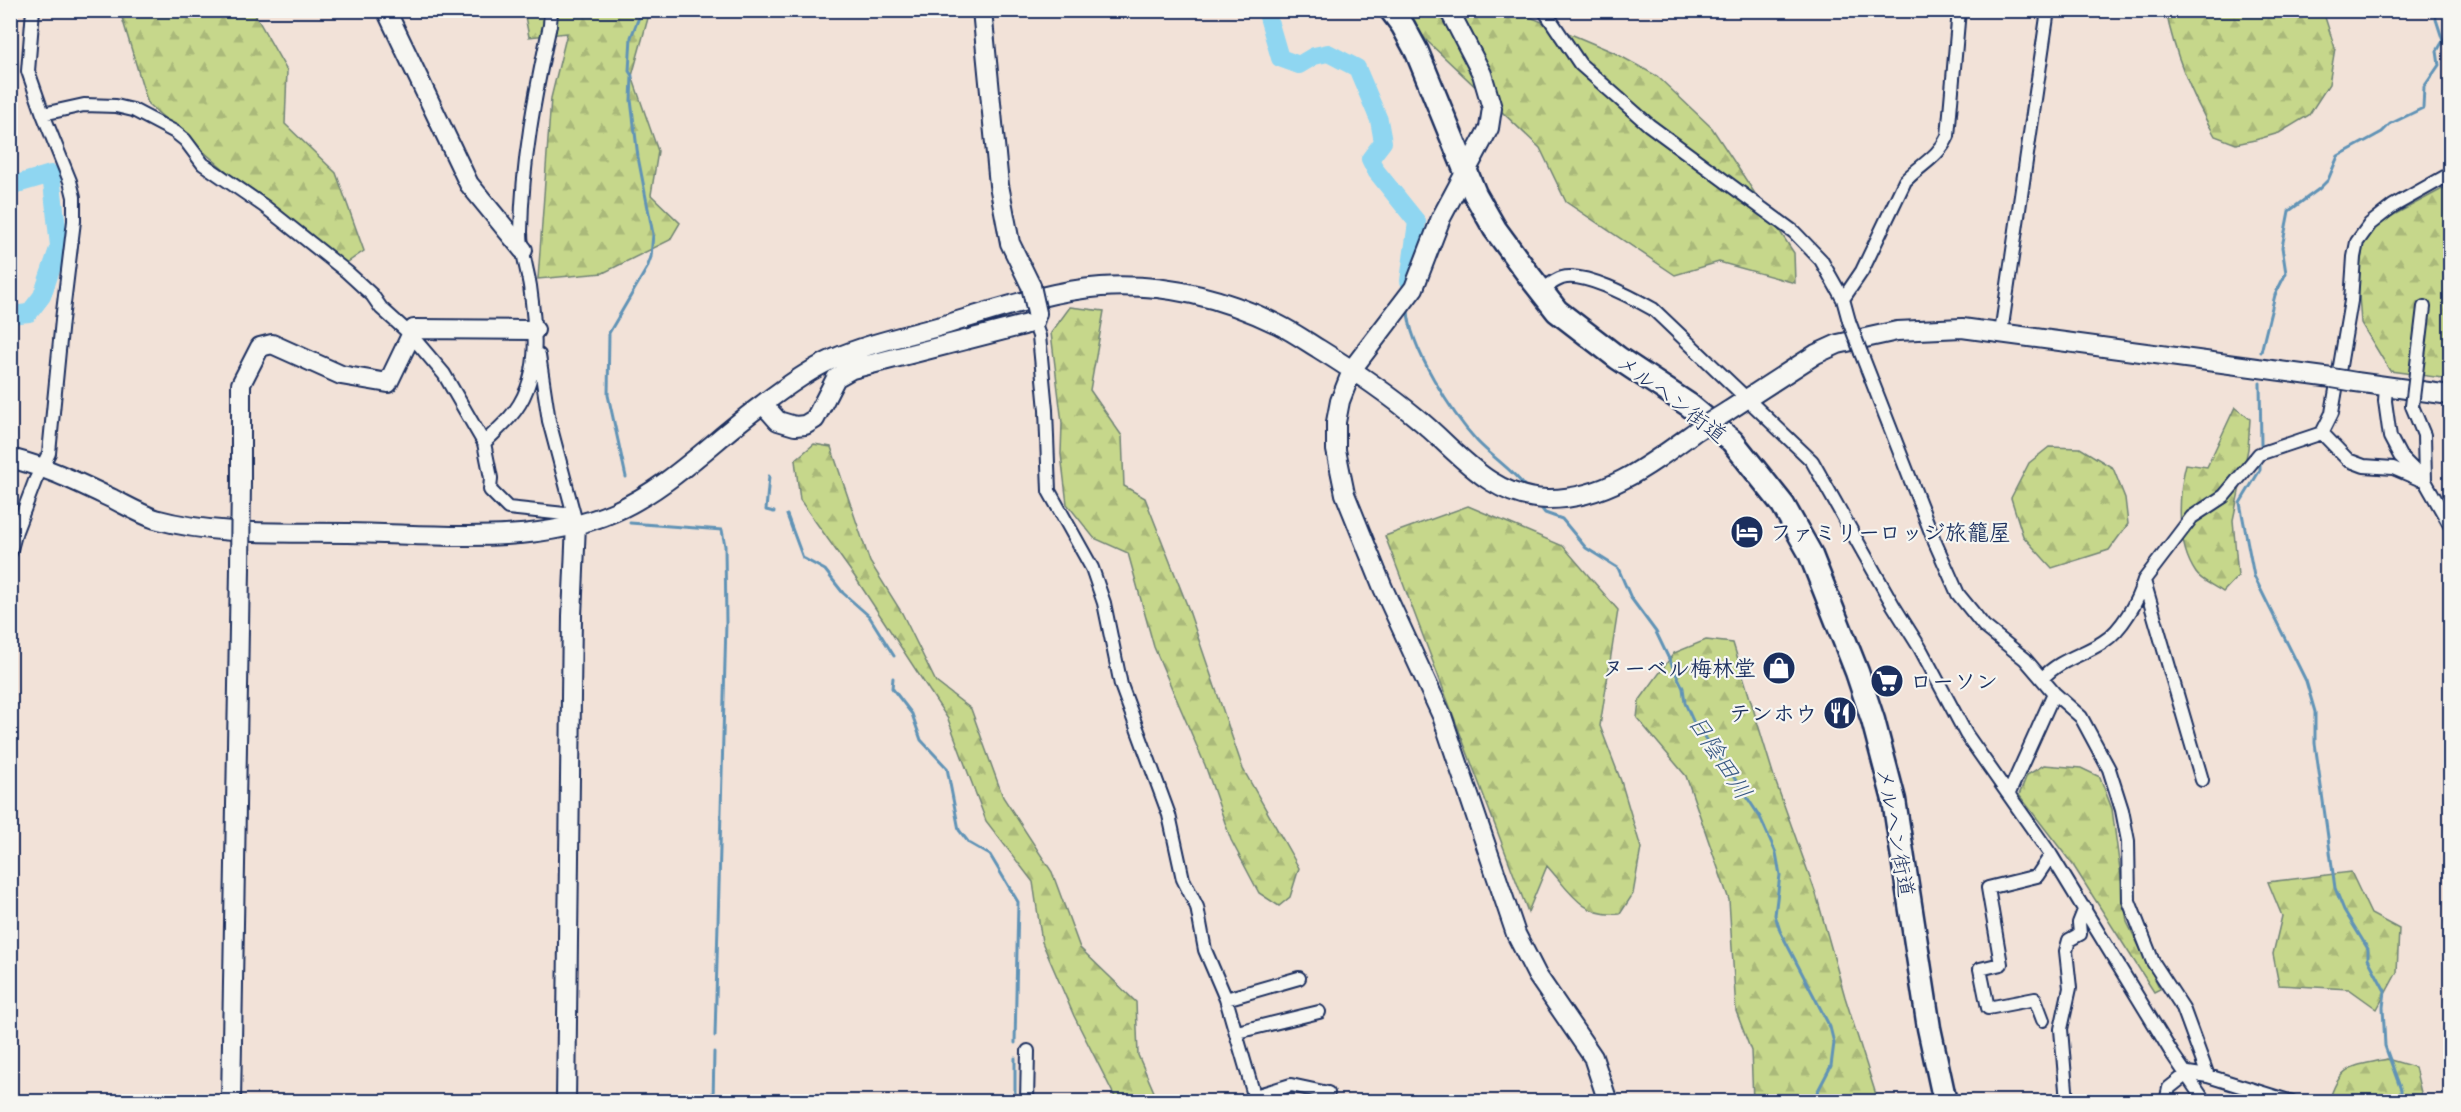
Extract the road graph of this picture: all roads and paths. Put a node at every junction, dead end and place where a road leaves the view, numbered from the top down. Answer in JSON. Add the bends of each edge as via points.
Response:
{"nodes":[{"id":1,"x":33,"y":10,"type":"edge"},
{"id":2,"x":386,"y":10,"type":"edge"},
{"id":3,"x":551,"y":10,"type":"edge"},
{"id":4,"x":982,"y":10,"type":"edge"},
{"id":5,"x":1391,"y":10,"type":"edge"},
{"id":6,"x":1449,"y":10,"type":"edge"},
{"id":7,"x":1544,"y":10,"type":"edge"},
{"id":8,"x":1959,"y":10,"type":"edge"},
{"id":9,"x":2048,"y":10,"type":"edge"},
{"id":10,"x":43,"y":114,"type":"junction"},
{"id":11,"x":1466,"y":172,"type":"junction"},
{"id":12,"x":2451,"y":174,"type":"edge"},
{"id":13,"x":523,"y":250,"type":"junction"},
{"id":14,"x":1542,"y":290,"type":"junction"},
{"id":15,"x":1843,"y":299,"type":"junction"},
{"id":16,"x":2424,"y":307,"type":"dead end"},
{"id":17,"x":1035,"y":317,"type":"junction"},
{"id":18,"x":535,"y":330,"type":"junction"},
{"id":19,"x":2001,"y":333,"type":"junction"},
{"id":20,"x":410,"y":334,"type":"junction"},
{"id":21,"x":1353,"y":368,"type":"junction"},
{"id":22,"x":2386,"y":387,"type":"junction"},
{"id":23,"x":2451,"y":396,"type":"edge"},
{"id":24,"x":1746,"y":399,"type":"junction"},
{"id":25,"x":763,"y":404,"type":"junction"},
{"id":26,"x":2322,"y":433,"type":"junction"},
{"id":27,"x":484,"y":443,"type":"junction"},
{"id":28,"x":10,"y":458,"type":"edge"},
{"id":29,"x":44,"y":466,"type":"junction"},
{"id":30,"x":2425,"y":481,"type":"junction"},
{"id":31,"x":575,"y":519,"type":"junction"},
{"id":32,"x":2451,"y":525,"type":"edge"},
{"id":33,"x":10,"y":553,"type":"edge"},
{"id":34,"x":2144,"y":580,"type":"junction"},
{"id":35,"x":2043,"y":678,"type":"junction"},
{"id":36,"x":2054,"y":693,"type":"junction"},
{"id":37,"x":2202,"y":780,"type":"dead end"},
{"id":38,"x":2009,"y":794,"type":"junction"},
{"id":39,"x":2051,"y":855,"type":"junction"},
{"id":40,"x":2085,"y":908,"type":"junction"},
{"id":41,"x":1299,"y":978,"type":"dead end"},
{"id":42,"x":1226,"y":999,"type":"junction"},
{"id":43,"x":1319,"y":1012,"type":"dead end"},
{"id":44,"x":2043,"y":1020,"type":"dead end"},
{"id":45,"x":1237,"y":1032,"type":"junction"},
{"id":46,"x":1028,"y":1051,"type":"dead end"},
{"id":47,"x":2188,"y":1073,"type":"junction"},
{"id":48,"x":2208,"y":1076,"type":"junction"},
{"id":49,"x":1328,"y":1094,"type":"dead end"},
{"id":50,"x":1256,"y":1099,"type":"edge"},
{"id":51,"x":231,"y":1101,"type":"edge"},
{"id":52,"x":566,"y":1101,"type":"edge"},
{"id":53,"x":1027,"y":1101,"type":"edge"},
{"id":54,"x":1608,"y":1101,"type":"edge"},
{"id":55,"x":1945,"y":1101,"type":"edge"},
{"id":56,"x":2067,"y":1101,"type":"edge"},
{"id":57,"x":2166,"y":1101,"type":"edge"},
{"id":58,"x":2205,"y":1101,"type":"edge"},
{"id":59,"x":2292,"y":1101,"type":"edge"}],
"edges":[{"from":1,"to":10,"type":"street","via":[[28,71]]},
{"from":2,"to":13,"type":"street","via":[[468,184]]},
{"from":3,"to":13,"type":"street","via":[[528,131]]},
{"from":4,"to":17,"type":"street","bridge":true,"via":[[999,185],[1010,243],[1031,286]]},
{"from":5,"to":11,"type":"highway","name":"メルヘン街道","via":[[1417,52]]},
{"from":6,"to":11,"type":"street","via":[[1482,74],[1492,108],[1490,128]]},
{"from":7,"to":15,"type":"street","via":[[1580,64],[1649,125],[1794,232],[1821,260]]},
{"from":8,"to":15,"type":"street","via":[[1948,136],[1941,151],[1905,181],[1862,271]]},
{"from":9,"to":19,"type":"street"},
{"from":10,"to":20,"type":"street","via":[[84,105],[116,106],[133,110],[175,132],[203,164],[347,272]]},
{"from":10,"to":29,"type":"street","via":[[74,197],[49,453]]},
{"from":11,"to":14,"type":"highway","name":"メルヘン街道","via":[[1495,229]]},
{"from":11,"to":21,"type":"street","via":[[1441,218],[1414,288]]},
{"from":12,"to":26,"type":"street","via":[[2393,206],[2370,224],[2357,242],[2332,413]]},
{"from":13,"to":18,"type":"street"},
{"from":14,"to":24,"type":"street","via":[[1562,278],[1592,280],[1626,294],[1653,309]]},
{"from":14,"to":55,"type":"highway","name":"メルヘン街道","via":[[1557,311],[1689,405],[1732,441],[1783,505],[1810,553],[1857,672],[1894,800],[1929,1028]]},
{"from":15,"to":35,"type":"street","bridge":true,"via":[[1958,594],[1984,626]]},
{"from":16,"to":30,"type":"street","bridge":true,"via":[[2412,406],[2424,435]]},
{"from":17,"to":25,"type":"street","via":[[852,369],[836,378],[815,419],[805,425],[778,421]]},
{"from":17,"to":42,"type":"street","via":[[1050,491],[1092,568],[1104,603],[1121,685],[1169,815],[1183,879],[1197,907],[1205,950]]},
{"from":18,"to":20,"type":"street","via":[[414,329]]},
{"from":18,"to":27,"type":"street","via":[[535,362],[526,392],[512,416]]},
{"from":18,"to":31,"type":"street","via":[[549,421]]},
{"from":19,"to":22,"type":"street","bridge":true},
{"from":19,"to":24,"type":"street","via":[[1962,328],[1897,331],[1838,344]]},
{"from":20,"to":27,"type":"street","via":[[444,374]]},
{"from":20,"to":51,"type":"street","bridge":true,"via":[[388,383],[341,375],[272,344],[260,347],[242,384]]},
{"from":21,"to":24,"type":"street","bridge":true,"via":[[1419,419],[1469,468],[1517,493],[1546,499],[1582,496],[1628,477]]},
{"from":21,"to":25,"type":"street","via":[[1283,327],[1224,301],[1170,288],[1114,286],[1082,289],[1014,305],[866,347],[831,360]]},
{"from":21,"to":54,"type":"street","via":[[1336,422],[1336,450],[1345,494],[1442,716],[1516,934],[1538,975],[1593,1057]]},
{"from":22,"to":23,"type":"street"},
{"from":22,"to":30,"type":"street","via":[[2390,437],[2400,456]]},
{"from":24,"to":38,"type":"street","via":[[1812,461],[1966,734]]},
{"from":25,"to":31,"type":"street","via":[[648,493],[614,512]]},
{"from":26,"to":30,"type":"street","via":[[2348,460],[2364,466],[2393,468]]},
{"from":26,"to":34,"type":"street","via":[[2259,454],[2224,496],[2193,517]]},
{"from":27,"to":31,"type":"street","via":[[490,490],[508,508]]},
{"from":28,"to":29,"type":"street"},
{"from":29,"to":31,"type":"street","via":[[152,518],[214,531],[516,536]]},
{"from":29,"to":33,"type":"street"},
{"from":30,"to":32,"type":"street"},
{"from":31,"to":52,"type":"street"},
{"from":34,"to":35,"type":"street","via":[[2115,633],[2052,668]]},
{"from":34,"to":37,"type":"street"},
{"from":35,"to":36,"type":"street"},
{"from":36,"to":38,"type":"street"},
{"from":36,"to":48,"type":"street","via":[[2081,717],[2109,769],[2128,842],[2129,901],[2152,962],[2183,1008]]},
{"from":38,"to":39,"type":"street"},
{"from":39,"to":40,"type":"street"},
{"from":39,"to":44,"type":"street","via":[[2037,876],[1988,888],[2001,964],[1980,969],[1988,1008],[2035,999]]},
{"from":40,"to":47,"type":"street"},
{"from":40,"to":56,"type":"street","via":[[2079,923],[2080,934],[2069,940],[2066,951],[2070,988],[2061,1029]]},
{"from":41,"to":42,"type":"street"},
{"from":42,"to":45,"type":"street"},
{"from":43,"to":45,"type":"street"},
{"from":45,"to":50,"type":"street"},
{"from":46,"to":53,"type":"street"},
{"from":47,"to":48,"type":"street"},
{"from":47,"to":57,"type":"street","via":[[2169,1088]]},
{"from":47,"to":58,"type":"street"},
{"from":48,"to":59,"type":"street"},
{"from":49,"to":50,"type":"street","via":[[1291,1085]]}]}
